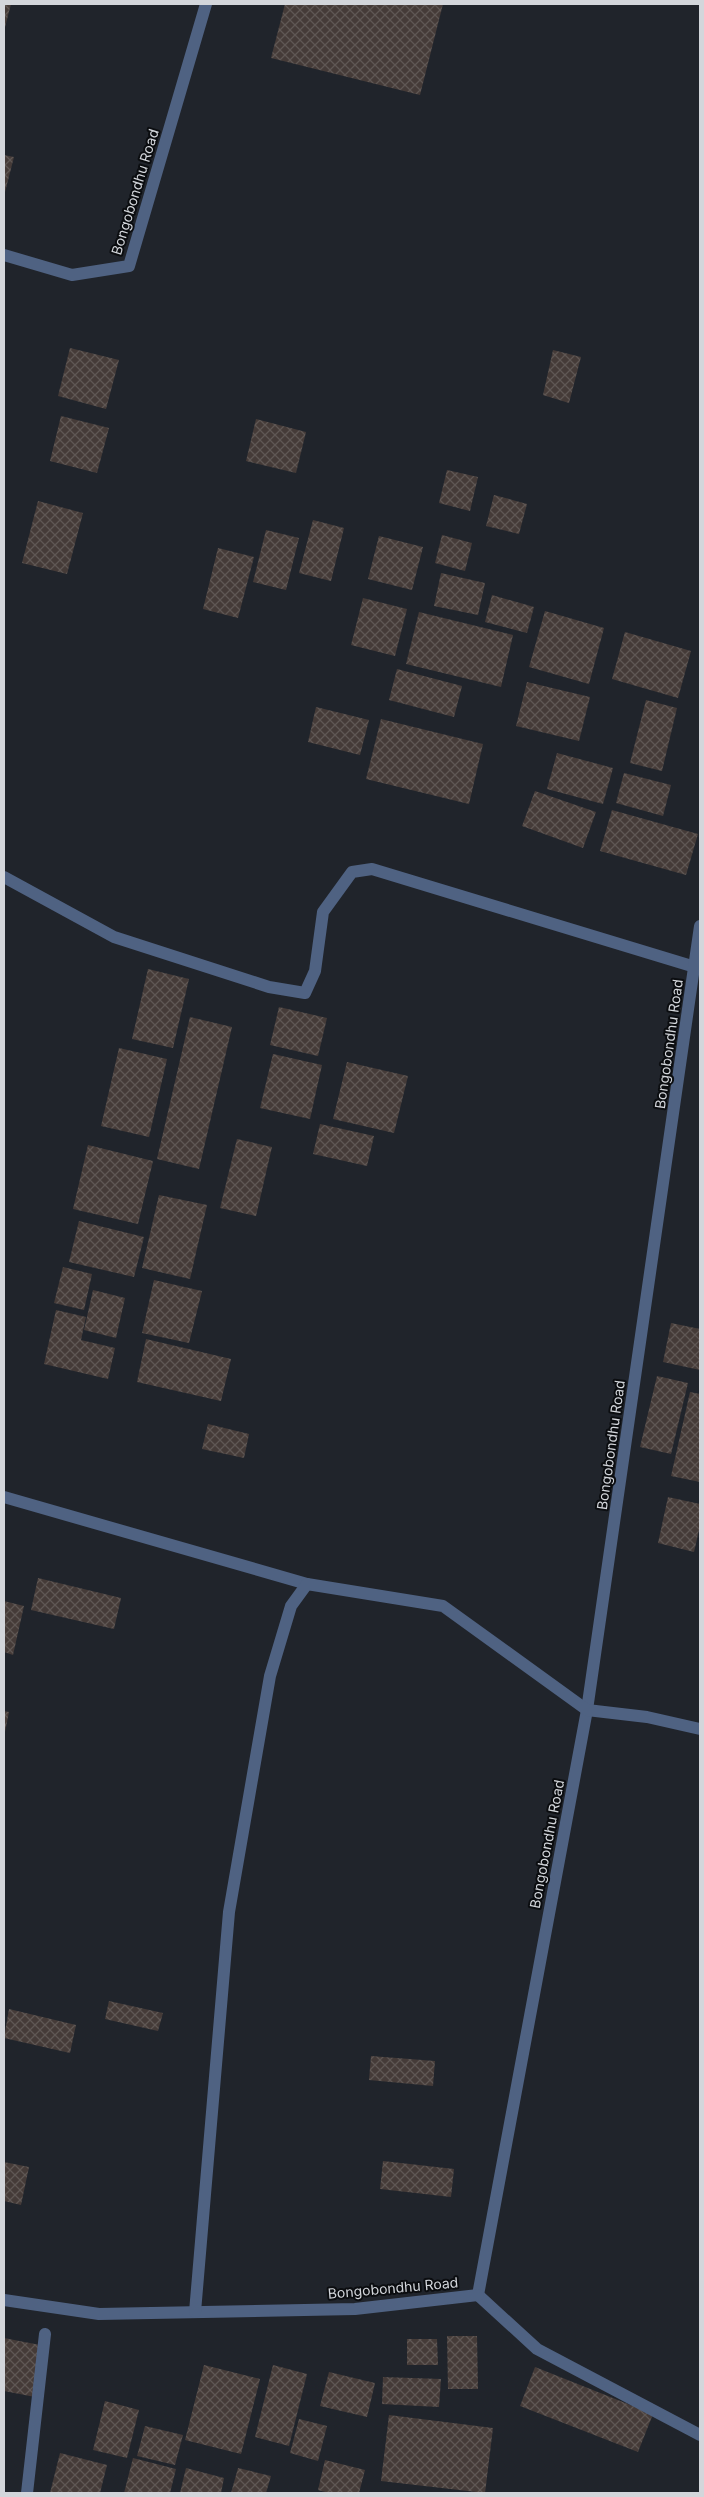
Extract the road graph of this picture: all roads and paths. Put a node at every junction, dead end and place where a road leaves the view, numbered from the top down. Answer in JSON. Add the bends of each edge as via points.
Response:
{"nodes":[{"id":1,"x":206,"y":4,"type":"edge"},
{"id":2,"x":4,"y":255,"type":"edge"},
{"id":3,"x":4,"y":877,"type":"edge"},
{"id":4,"x":700,"y":926,"type":"edge"},
{"id":5,"x":695,"y":967,"type":"junction"},
{"id":6,"x":4,"y":1497,"type":"edge"},
{"id":7,"x":307,"y":1584,"type":"junction"},
{"id":8,"x":587,"y":1710,"type":"junction"},
{"id":9,"x":700,"y":1730,"type":"edge"},
{"id":10,"x":478,"y":2295,"type":"junction"},
{"id":11,"x":4,"y":2300,"type":"edge"},
{"id":12,"x":195,"y":2312,"type":"junction"},
{"id":13,"x":45,"y":2334,"type":"dead end"},
{"id":14,"x":700,"y":2435,"type":"edge"},
{"id":15,"x":27,"y":2493,"type":"edge"}],
"edges":[{"from":1,"to":2,"type":"street","name":"Bongobondhu Road","via":[[128,266],[72,275]]},
{"from":3,"to":5,"type":"street","via":[[114,937],[268,987],[304,993],[315,971],[323,912],[352,872],[372,869]]},
{"from":4,"to":5,"type":"street","name":"Bongobondhu Road"},
{"from":5,"to":8,"type":"street","name":"Bongobondhu Road"},
{"from":6,"to":7,"type":"street"},
{"from":7,"to":8,"type":"street","via":[[443,1606]]},
{"from":7,"to":12,"type":"street","via":[[291,1606],[270,1676],[229,1912]]},
{"from":8,"to":9,"type":"street","via":[[647,1717]]},
{"from":8,"to":10,"type":"street","name":"Bongobondhu Road"},
{"from":10,"to":12,"type":"street","name":"Bongobondhu Road","via":[[355,2309]]},
{"from":10,"to":14,"type":"street","via":[[537,2349]]},
{"from":11,"to":12,"type":"street","name":"Bongobondhu Road","via":[[99,2314]]},
{"from":13,"to":15,"type":"street"}]}
